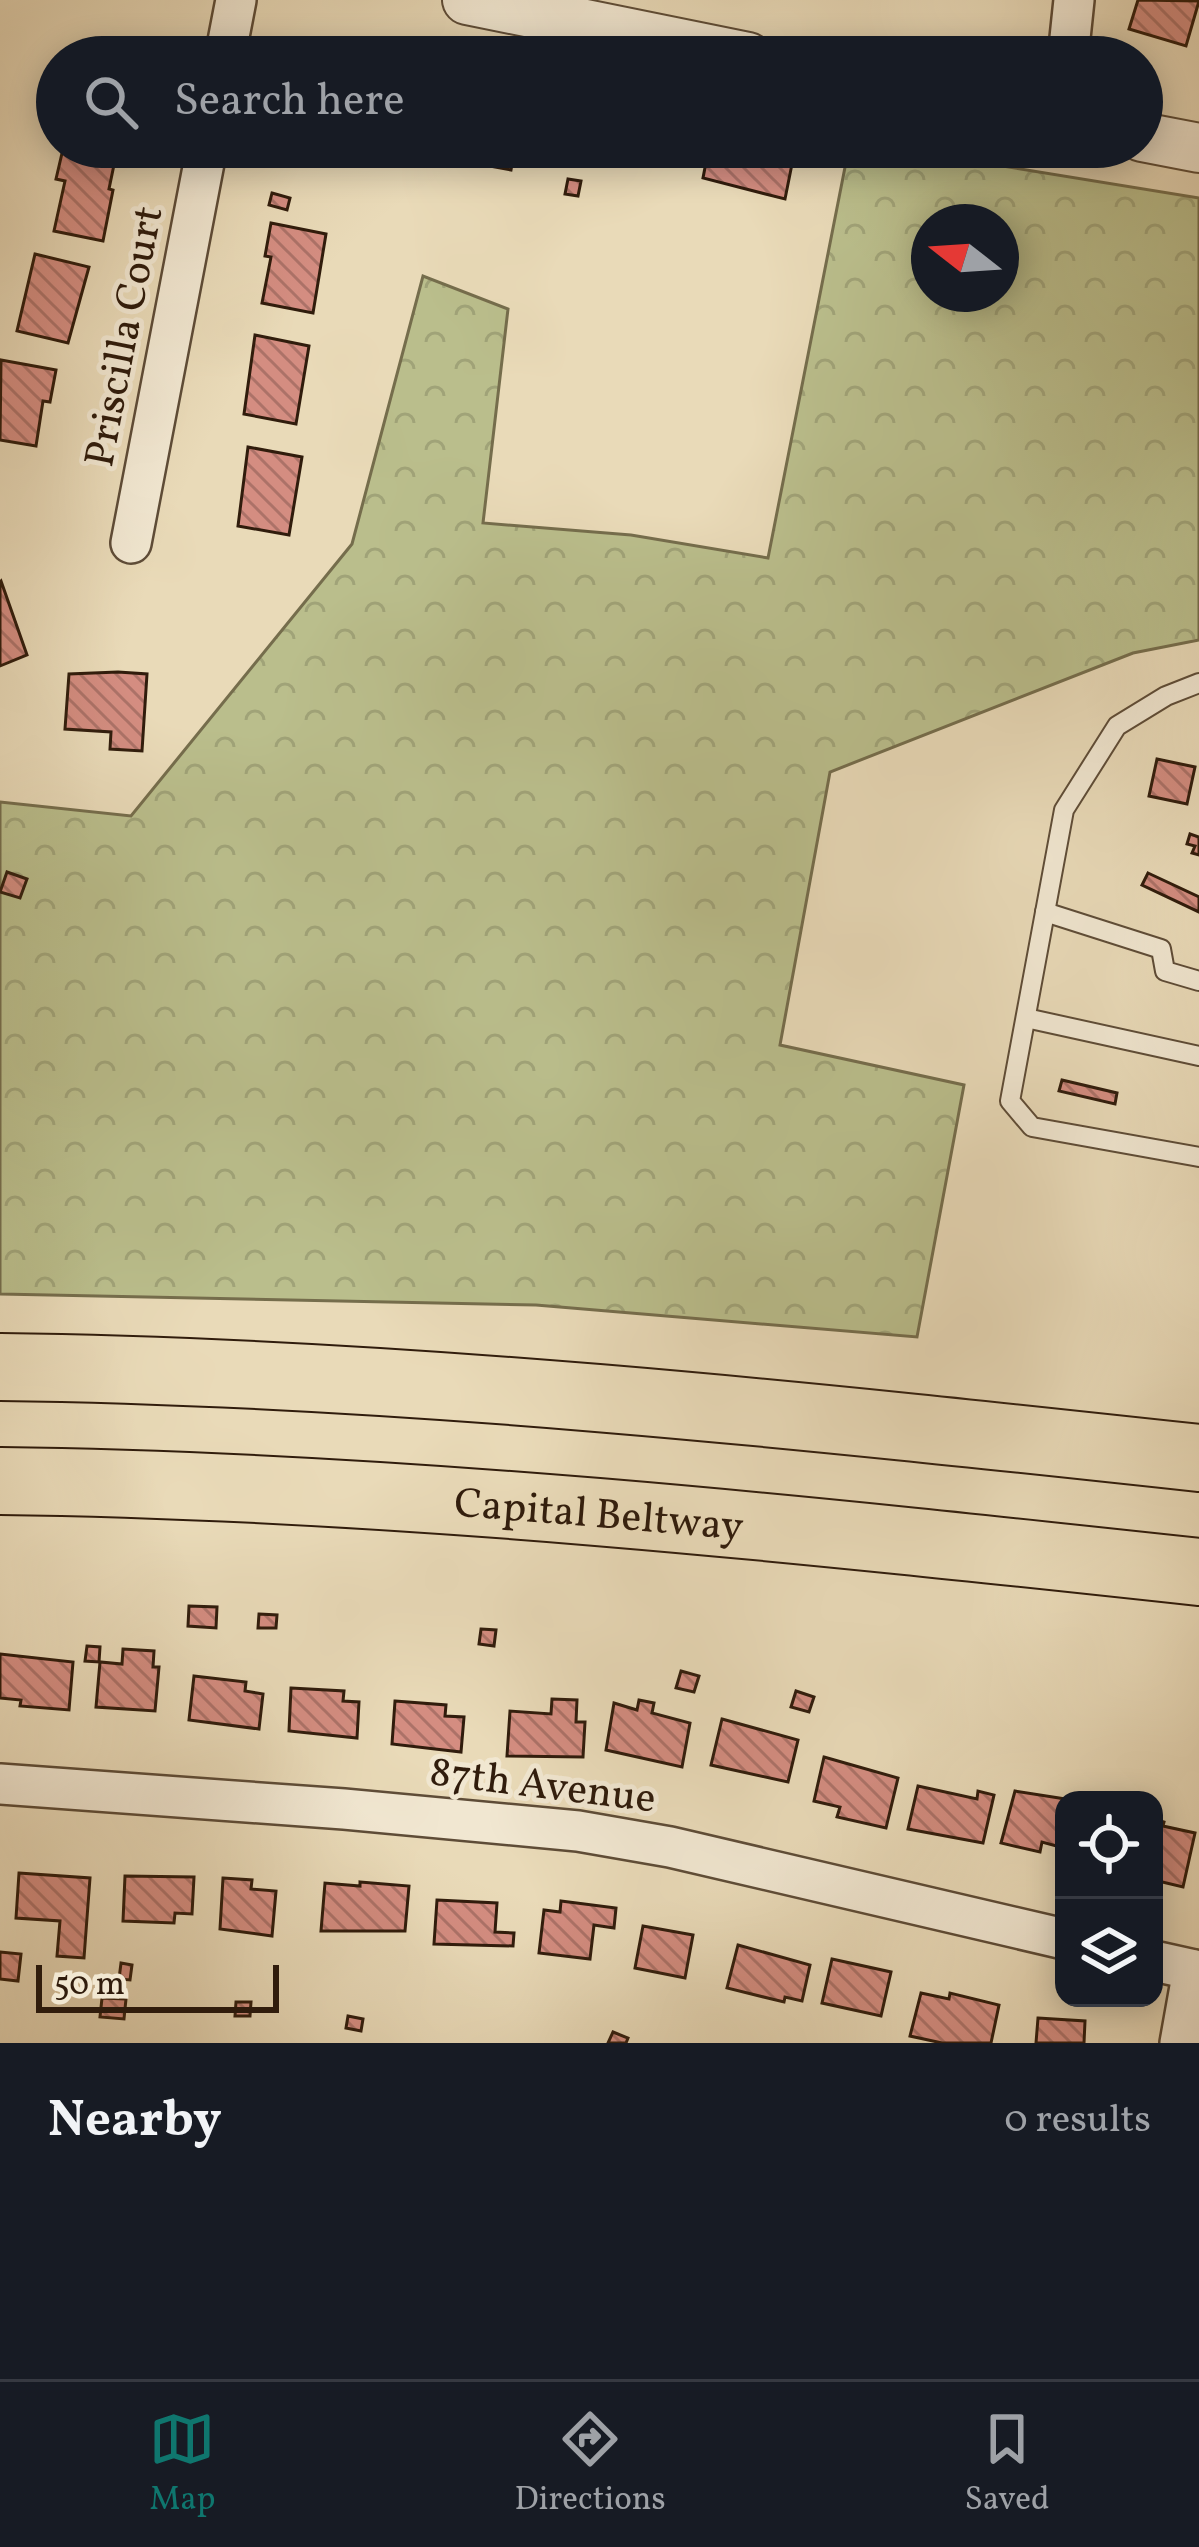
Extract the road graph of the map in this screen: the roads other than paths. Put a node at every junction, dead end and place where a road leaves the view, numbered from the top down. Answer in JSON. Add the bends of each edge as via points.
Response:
{"nodes":[{"id":1,"x":236,"y":0,"type":"edge"},
{"id":2,"x":467,"y":0,"type":"edge"},
{"id":3,"x":1074,"y":0,"type":"edge"},
{"id":4,"x":229,"y":36,"type":"edge"},
{"id":5,"x":663,"y":36,"type":"edge"},
{"id":6,"x":1070,"y":36,"type":"edge"},
{"id":7,"x":1163,"y":140,"type":"edge"},
{"id":8,"x":1199,"y":148,"type":"edge"},
{"id":9,"x":203,"y":168,"type":"edge"},
{"id":10,"x":131,"y":543,"type":"dead end"},
{"id":11,"x":1199,"y":683,"type":"edge"},
{"id":12,"x":1045,"y":912,"type":"junction"},
{"id":13,"x":1199,"y":981,"type":"edge"},
{"id":14,"x":1026,"y":1018,"type":"junction"},
{"id":15,"x":1199,"y":1056,"type":"edge"},
{"id":16,"x":1199,"y":1157,"type":"edge"},
{"id":17,"x":0,"y":1366,"type":"edge"},
{"id":18,"x":1199,"y":1458,"type":"edge"},
{"id":19,"x":0,"y":1481,"type":"edge"},
{"id":20,"x":1199,"y":1572,"type":"edge"},
{"id":21,"x":0,"y":1784,"type":"edge"},
{"id":22,"x":1055,"y":1937,"type":"edge"},
{"id":23,"x":1163,"y":1963,"type":"edge"},
{"id":24,"x":1196,"y":1971,"type":"edge"},
{"id":25,"x":1180,"y":2043,"type":"edge"}],
"edges":[{"from":1,"to":4,"type":"street"},
{"from":2,"to":5,"type":"street"},
{"from":3,"to":6,"type":"street"},
{"from":7,"to":8,"type":"street"},
{"from":9,"to":10,"type":"street","name":"Priscilla Court"},
{"from":11,"to":12,"type":"lane","via":[[1117,726],[1064,810]]},
{"from":12,"to":13,"type":"lane","via":[[1161,949],[1166,970]]},
{"from":12,"to":14,"type":"lane"},
{"from":14,"to":15,"type":"lane"},
{"from":14,"to":16,"type":"lane","via":[[1010,1101],[1032,1126]]},
{"from":17,"to":18,"type":"highway","via":[[654,1403]]},
{"from":19,"to":20,"type":"highway","name":"Capital Beltway","via":[[353,1494]]},
{"from":21,"to":22,"type":"street","name":"87th Avenue","via":[[578,1831]]},
{"from":23,"to":24,"type":"street"},
{"from":24,"to":25,"type":"street"}]}
